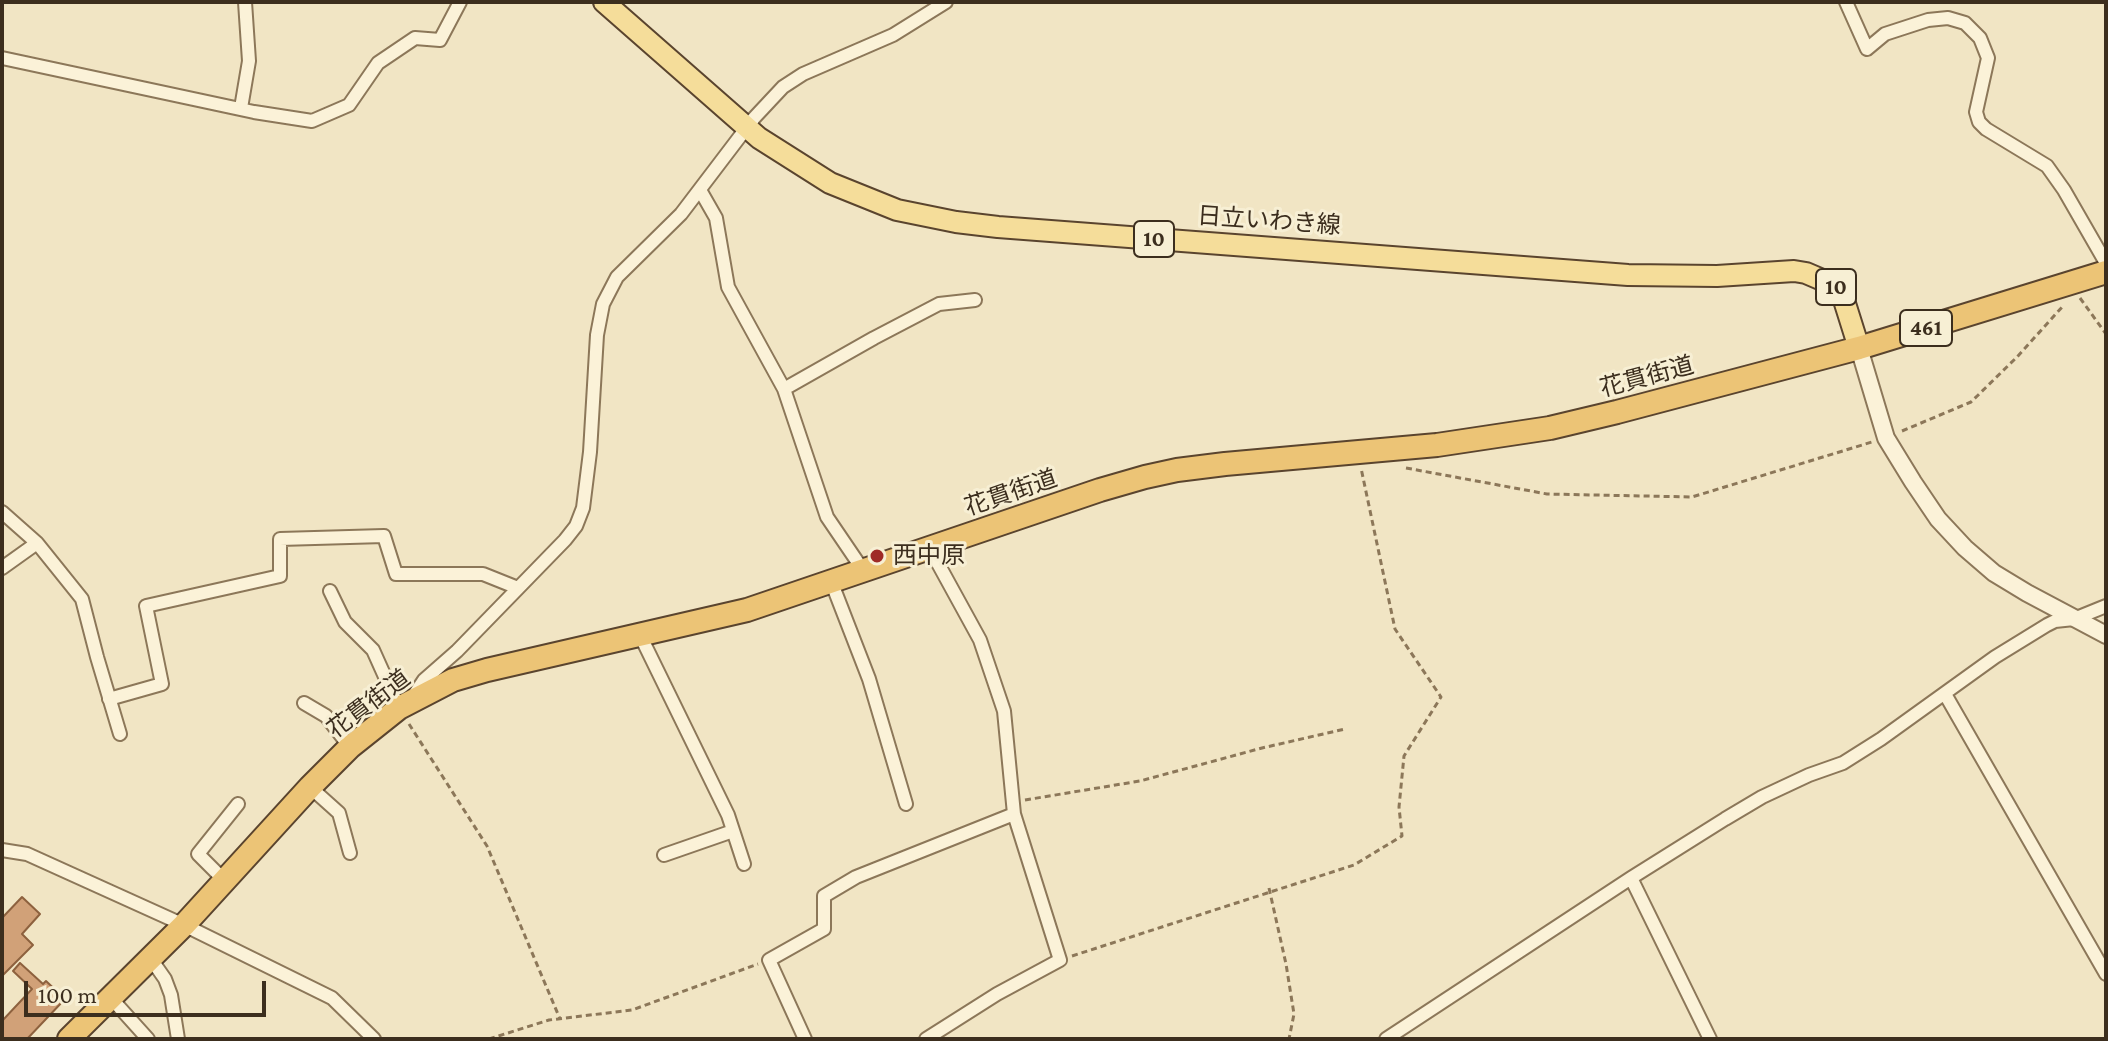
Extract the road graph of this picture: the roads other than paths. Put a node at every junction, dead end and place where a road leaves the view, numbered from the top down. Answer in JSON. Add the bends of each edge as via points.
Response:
{"nodes":[{"id":1,"x":245,"y":2,"type":"edge"},
{"id":2,"x":460,"y":2,"type":"edge"},
{"id":3,"x":604,"y":2,"type":"edge"},
{"id":4,"x":946,"y":2,"type":"edge"},
{"id":5,"x":1846,"y":2,"type":"edge"},
{"id":6,"x":2,"y":58,"type":"edge"},
{"id":7,"x":241,"y":108,"type":"junction"},
{"id":8,"x":747,"y":128,"type":"junction"},
{"id":9,"x":700,"y":190,"type":"junction"},
{"id":10,"x":2106,"y":263,"type":"edge"},
{"id":11,"x":2106,"y":272,"type":"edge"},
{"id":12,"x":975,"y":300,"type":"dead end"},
{"id":13,"x":1859,"y":348,"type":"junction"},
{"id":14,"x":784,"y":389,"type":"junction"},
{"id":15,"x":2,"y":512,"type":"edge"},
{"id":16,"x":37,"y":543,"type":"junction"},
{"id":17,"x":929,"y":547,"type":"junction"},
{"id":18,"x":2,"y":568,"type":"edge"},
{"id":19,"x":863,"y":570,"type":"junction"},
{"id":20,"x":831,"y":581,"type":"junction"},
{"id":21,"x":518,"y":588,"type":"junction"},
{"id":22,"x":330,"y":591,"type":"dead end"},
{"id":23,"x":2106,"y":606,"type":"edge"},
{"id":24,"x":2074,"y":619,"type":"junction"},
{"id":25,"x":640,"y":635,"type":"junction"},
{"id":26,"x":2106,"y":635,"type":"edge"},
{"id":27,"x":1945,"y":694,"type":"junction"},
{"id":28,"x":109,"y":699,"type":"junction"},
{"id":29,"x":304,"y":703,"type":"dead end"},
{"id":30,"x":404,"y":705,"type":"junction"},
{"id":31,"x":120,"y":734,"type":"dead end"},
{"id":32,"x":350,"y":747,"type":"junction"},
{"id":33,"x":310,"y":787,"type":"junction"},
{"id":34,"x":238,"y":804,"type":"dead end"},
{"id":35,"x":906,"y":804,"type":"dead end"},
{"id":36,"x":1013,"y":808,"type":"junction"},
{"id":37,"x":733,"y":831,"type":"junction"},
{"id":38,"x":2,"y":850,"type":"edge"},
{"id":39,"x":350,"y":853,"type":"dead end"},
{"id":40,"x":664,"y":855,"type":"dead end"},
{"id":41,"x":744,"y":864,"type":"dead end"},
{"id":42,"x":1631,"y":878,"type":"junction"},
{"id":43,"x":225,"y":881,"type":"junction"},
{"id":44,"x":184,"y":925,"type":"junction"},
{"id":45,"x":151,"y":959,"type":"junction"},
{"id":46,"x":2104,"y":967,"type":"edge"},
{"id":47,"x":111,"y":998,"type":"junction"},
{"id":48,"x":69,"y":1039,"type":"edge"},
{"id":49,"x":148,"y":1039,"type":"edge"},
{"id":50,"x":178,"y":1039,"type":"edge"},
{"id":51,"x":374,"y":1039,"type":"edge"},
{"id":52,"x":805,"y":1039,"type":"edge"},
{"id":53,"x":926,"y":1039,"type":"edge"},
{"id":54,"x":1386,"y":1039,"type":"edge"},
{"id":55,"x":1710,"y":1039,"type":"edge"}],
"edges":[{"from":1,"to":7,"type":"street","via":[[249,61]]},
{"from":2,"to":7,"type":"street","via":[[440,40],[415,38],[378,63],[349,105],[312,121]]},
{"from":3,"to":8,"type":"main road","name":"日立いわき線","number":"10"},
{"from":4,"to":8,"type":"street","via":[[893,35],[803,74],[783,87]]},
{"from":5,"to":10,"type":"street","via":[[1867,49],[1885,34],[1948,18],[1965,23],[1980,38],[1988,58],[1976,112],[1979,122],[2047,166]]},
{"from":6,"to":7,"type":"street"},
{"from":8,"to":9,"type":"street"},
{"from":8,"to":13,"type":"main road","name":"日立いわき線","number":"10","via":[[830,183],[897,210],[956,222],[1628,275],[1806,273],[1834,285],[1843,297]]},
{"from":9,"to":14,"type":"street","via":[[716,218],[728,287]]},
{"from":9,"to":21,"type":"street","via":[[617,277],[603,304],[583,508],[565,540]]},
{"from":11,"to":13,"type":"highway","name":"花貫街道","number":"461"},
{"from":12,"to":14,"type":"street","via":[[939,304]]},
{"from":13,"to":17,"type":"highway","name":"花貫街道","number":"461","via":[[1550,428],[1156,475]]},
{"from":13,"to":24,"type":"street","via":[[1886,438],[1938,519],[1994,573]]},
{"from":14,"to":19,"type":"street","via":[[827,517]]},
{"from":15,"to":16,"type":"street"},
{"from":16,"to":18,"type":"street"},
{"from":16,"to":28,"type":"street","via":[[82,599]]},
{"from":17,"to":19,"type":"highway","name":"花貫街道","number":"461"},
{"from":17,"to":36,"type":"street","via":[[980,640],[1004,711]]},
{"from":19,"to":20,"type":"highway","name":"花貫街道","number":"461"},
{"from":20,"to":25,"type":"highway","name":"花貫街道","number":"461","via":[[747,610]]},
{"from":20,"to":35,"type":"street","via":[[869,679]]},
{"from":21,"to":28,"type":"street","via":[[483,574],[396,574],[384,536],[280,539],[280,576],[146,606],[162,684]]},
{"from":21,"to":30,"type":"street"},
{"from":22,"to":30,"type":"street","via":[[345,622],[373,650]]},
{"from":23,"to":24,"type":"street"},
{"from":24,"to":26,"type":"street"},
{"from":24,"to":27,"type":"street","via":[[2047,625]]},
{"from":25,"to":30,"type":"highway","name":"花貫街道","number":"461","via":[[453,680]]},
{"from":25,"to":37,"type":"street"},
{"from":27,"to":42,"type":"street","via":[[1843,763],[1762,797]]},
{"from":27,"to":46,"type":"street"},
{"from":28,"to":31,"type":"street"},
{"from":29,"to":32,"type":"street","via":[[326,716]]},
{"from":30,"to":32,"type":"highway","name":"花貫街道","number":"461"},
{"from":32,"to":33,"type":"highway","name":"花貫街道","number":"461"},
{"from":33,"to":39,"type":"street","via":[[339,813]]},
{"from":33,"to":43,"type":"highway","name":"花貫街道","number":"461"},
{"from":34,"to":43,"type":"street","via":[[198,854]]},
{"from":36,"to":52,"type":"street","via":[[824,896],[824,929],[769,960]]},
{"from":36,"to":53,"type":"street","via":[[1060,960]]},
{"from":37,"to":40,"type":"street"},
{"from":37,"to":41,"type":"street"},
{"from":38,"to":44,"type":"street","via":[[27,854]]},
{"from":42,"to":54,"type":"street"},
{"from":42,"to":55,"type":"street"},
{"from":43,"to":44,"type":"highway","name":"花貫街道","number":"461"},
{"from":44,"to":45,"type":"highway","name":"花貫街道","number":"461"},
{"from":44,"to":51,"type":"street","via":[[332,998]]},
{"from":45,"to":47,"type":"highway","name":"花貫街道","number":"461"},
{"from":45,"to":50,"type":"street","via":[[171,995]]},
{"from":47,"to":48,"type":"highway","name":"花貫街道","number":"461"},
{"from":47,"to":49,"type":"street"}]}
